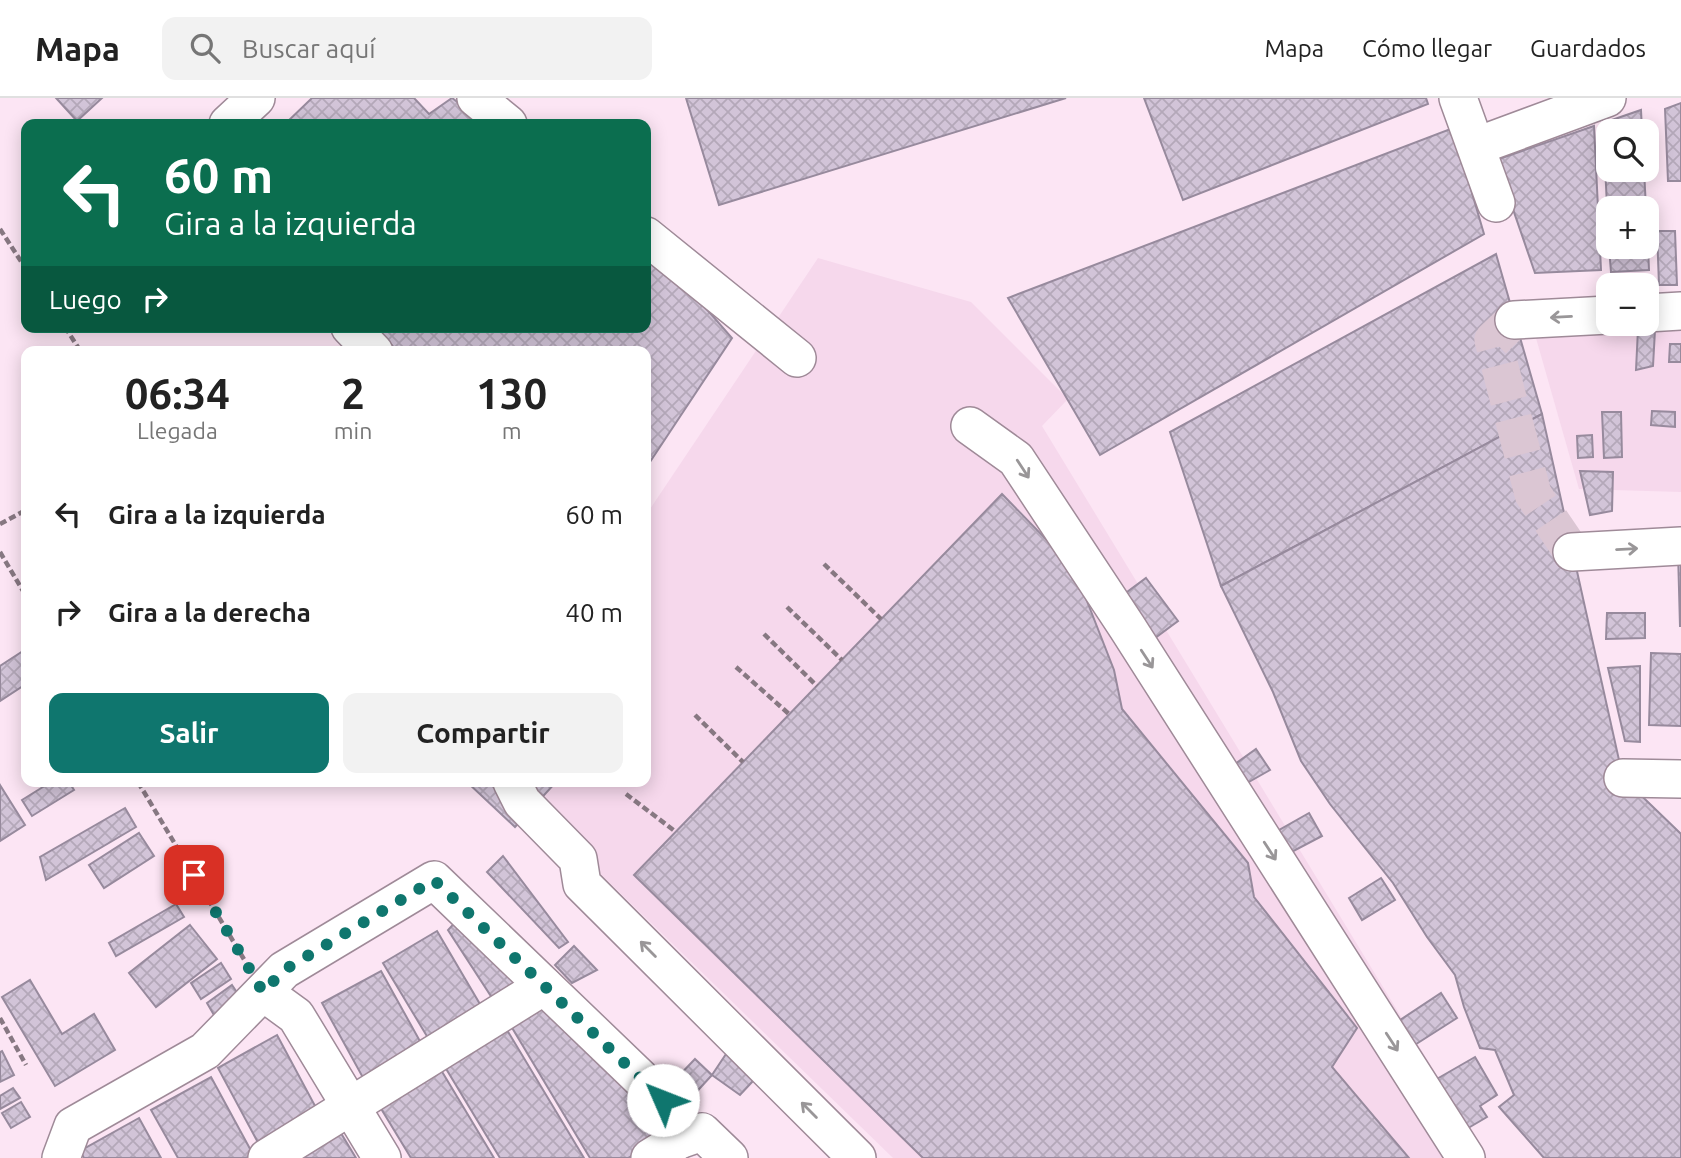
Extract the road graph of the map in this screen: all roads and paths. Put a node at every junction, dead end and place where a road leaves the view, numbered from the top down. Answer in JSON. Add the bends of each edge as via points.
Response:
{"nodes":[{"id":1,"x":256,"y":98,"type":"edge"},
{"id":2,"x":476,"y":98,"type":"edge"},
{"id":3,"x":1458,"y":98,"type":"edge"},
{"id":4,"x":1607,"y":98,"type":"edge"},
{"id":5,"x":233,"y":119,"type":"edge"},
{"id":6,"x":502,"y":119,"type":"edge"},
{"id":7,"x":1477,"y":146,"type":"junction"},
{"id":8,"x":1496,"y":203,"type":"dead end"},
{"id":9,"x":0,"y":229,"type":"edge"},
{"id":10,"x":651,"y":240,"type":"edge"},
{"id":11,"x":21,"y":260,"type":"edge"},
{"id":12,"x":1681,"y":311,"type":"edge"},
{"id":13,"x":1659,"y":312,"type":"edge"},
{"id":14,"x":1596,"y":316,"type":"edge"},
{"id":15,"x":1514,"y":320,"type":"dead end"},
{"id":16,"x":797,"y":358,"type":"dead end"},
{"id":17,"x":970,"y":426,"type":"dead end"},
{"id":18,"x":21,"y":513,"type":"edge"},
{"id":19,"x":0,"y":524,"type":"edge"},
{"id":20,"x":1681,"y":546,"type":"edge"},
{"id":21,"x":0,"y":552,"type":"edge"},
{"id":22,"x":1573,"y":552,"type":"dead end"},
{"id":23,"x":824,"y":564,"type":"dead end"},
{"id":24,"x":21,"y":588,"type":"edge"},
{"id":25,"x":787,"y":607,"type":"dead end"},
{"id":26,"x":881,"y":620,"type":"dead end"},
{"id":27,"x":764,"y":634,"type":"dead end"},
{"id":28,"x":842,"y":660,"type":"dead end"},
{"id":29,"x":736,"y":667,"type":"dead end"},
{"id":30,"x":817,"y":686,"type":"dead end"},
{"id":31,"x":789,"y":714,"type":"dead end"},
{"id":32,"x":695,"y":715,"type":"dead end"},
{"id":33,"x":743,"y":762,"type":"dead end"},
{"id":34,"x":1623,"y":778,"type":"dead end"},
{"id":35,"x":1681,"y":779,"type":"edge"},
{"id":36,"x":141,"y":787,"type":"edge"},
{"id":37,"x":514,"y":787,"type":"edge"},
{"id":38,"x":626,"y":794,"type":"dead end"},
{"id":39,"x":676,"y":832,"type":"dead end"},
{"id":40,"x":544,"y":986,"type":"junction"},
{"id":41,"x":263,"y":992,"type":"junction"},
{"id":42,"x":0,"y":1018,"type":"edge"},
{"id":43,"x":26,"y":1065,"type":"dead end"},
{"id":44,"x":351,"y":1106,"type":"junction"},
{"id":45,"x":665,"y":1152,"type":"edge"},
{"id":46,"x":61,"y":1158,"type":"edge"},
{"id":47,"x":267,"y":1158,"type":"edge"},
{"id":48,"x":382,"y":1158,"type":"edge"},
{"id":49,"x":729,"y":1158,"type":"edge"},
{"id":50,"x":857,"y":1158,"type":"edge"},
{"id":51,"x":1466,"y":1158,"type":"edge"}],
"edges":[{"from":1,"to":5,"type":"street"},
{"from":2,"to":6,"type":"street"},
{"from":3,"to":7,"type":"street"},
{"from":4,"to":7,"type":"street"},
{"from":7,"to":8,"type":"street"},
{"from":9,"to":11,"type":"path"},
{"from":10,"to":16,"type":"street"},
{"from":12,"to":13,"type":"street"},
{"from":14,"to":15,"type":"street","one_way":true},
{"from":17,"to":51,"type":"street","one_way":true,"via":[[1016,458]]},
{"from":18,"to":19,"type":"path"},
{"from":22,"to":20,"type":"street","one_way":true},
{"from":21,"to":24,"type":"path"},
{"from":23,"to":26,"type":"path"},
{"from":25,"to":28,"type":"path"},
{"from":27,"to":30,"type":"path"},
{"from":29,"to":31,"type":"path"},
{"from":32,"to":33,"type":"path"},
{"from":34,"to":35,"type":"street"},
{"from":36,"to":41,"type":"path"},
{"from":50,"to":37,"type":"street","one_way":true,"via":[[582,884],[578,859],[522,802]]},
{"from":38,"to":39,"type":"path"},
{"from":40,"to":41,"type":"street","via":[[434,880],[284,970]]},
{"from":40,"to":44,"type":"street"},
{"from":40,"to":45,"type":"street","via":[[663,1100]]},
{"from":41,"to":44,"type":"street","via":[[296,1016]]},
{"from":41,"to":46,"type":"street","via":[[205,1051],[73,1126]]},
{"from":42,"to":43,"type":"path"},
{"from":44,"to":47,"type":"street"},
{"from":44,"to":48,"type":"street"},
{"from":45,"to":49,"type":"street","via":[[702,1132]]}]}
